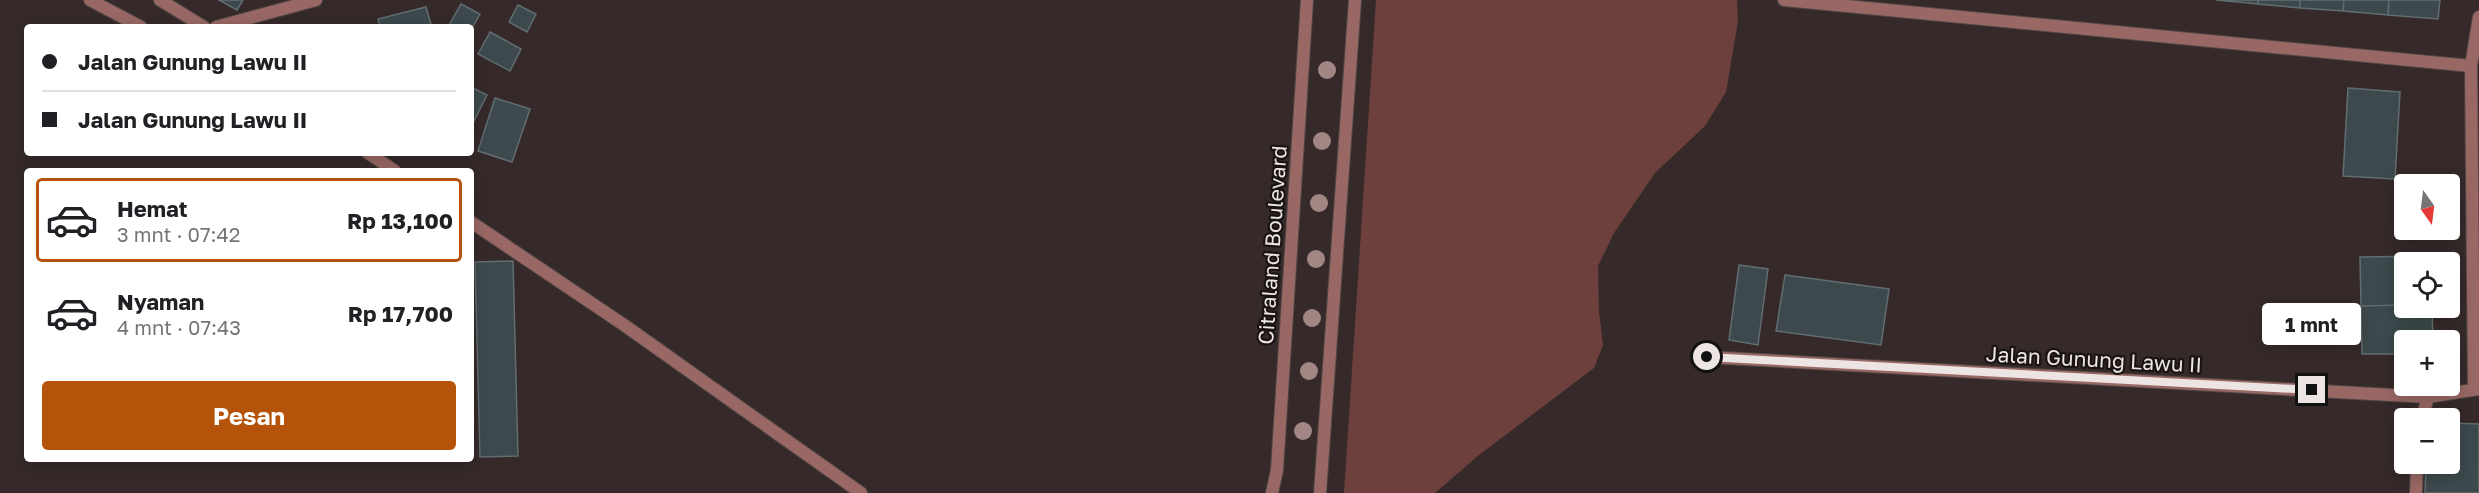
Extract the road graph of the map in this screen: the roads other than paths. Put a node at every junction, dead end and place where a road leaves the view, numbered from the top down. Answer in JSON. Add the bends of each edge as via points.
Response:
{"nodes":[{"id":1,"x":90,"y":0,"type":"edge"},
{"id":2,"x":160,"y":0,"type":"edge"},
{"id":3,"x":316,"y":0,"type":"edge"},
{"id":4,"x":1307,"y":0,"type":"edge"},
{"id":5,"x":1355,"y":0,"type":"edge"},
{"id":6,"x":1784,"y":0,"type":"edge"},
{"id":7,"x":2479,"y":17,"type":"edge"},
{"id":8,"x":135,"y":24,"type":"edge"},
{"id":9,"x":199,"y":24,"type":"edge"},
{"id":10,"x":227,"y":24,"type":"edge"},
{"id":11,"x":2471,"y":66,"type":"junction"},
{"id":12,"x":2475,"y":135,"type":"edge"},
{"id":13,"x":372,"y":156,"type":"edge"},
{"id":14,"x":390,"y":168,"type":"edge"},
{"id":15,"x":474,"y":224,"type":"edge"},
{"id":16,"x":1707,"y":357,"type":"dead end"},
{"id":17,"x":2477,"y":389,"type":"edge"},
{"id":18,"x":2428,"y":397,"type":"junction"},
{"id":19,"x":2425,"y":408,"type":"edge"},
{"id":20,"x":2417,"y":474,"type":"edge"},
{"id":21,"x":861,"y":493,"type":"edge"},
{"id":22,"x":1272,"y":493,"type":"edge"},
{"id":23,"x":1320,"y":493,"type":"edge"},
{"id":24,"x":2416,"y":493,"type":"edge"}],
"edges":[{"from":1,"to":8,"type":"street"},
{"from":2,"to":9,"type":"street"},
{"from":3,"to":10,"type":"street"},
{"from":4,"to":22,"type":"street","name":"Citraland Boulevard","via":[[1277,470]]},
{"from":5,"to":23,"type":"street"},
{"from":6,"to":11,"type":"street"},
{"from":7,"to":11,"type":"street"},
{"from":11,"to":12,"type":"street"},
{"from":12,"to":17,"type":"street"},
{"from":13,"to":14,"type":"street"},
{"from":15,"to":21,"type":"street"},
{"from":16,"to":18,"type":"street","name":"Jalan Gunung Lawu II"},
{"from":17,"to":18,"type":"street","name":"Jalan Gunung Lawu II"},
{"from":18,"to":19,"type":"street"},
{"from":20,"to":24,"type":"street"}]}
